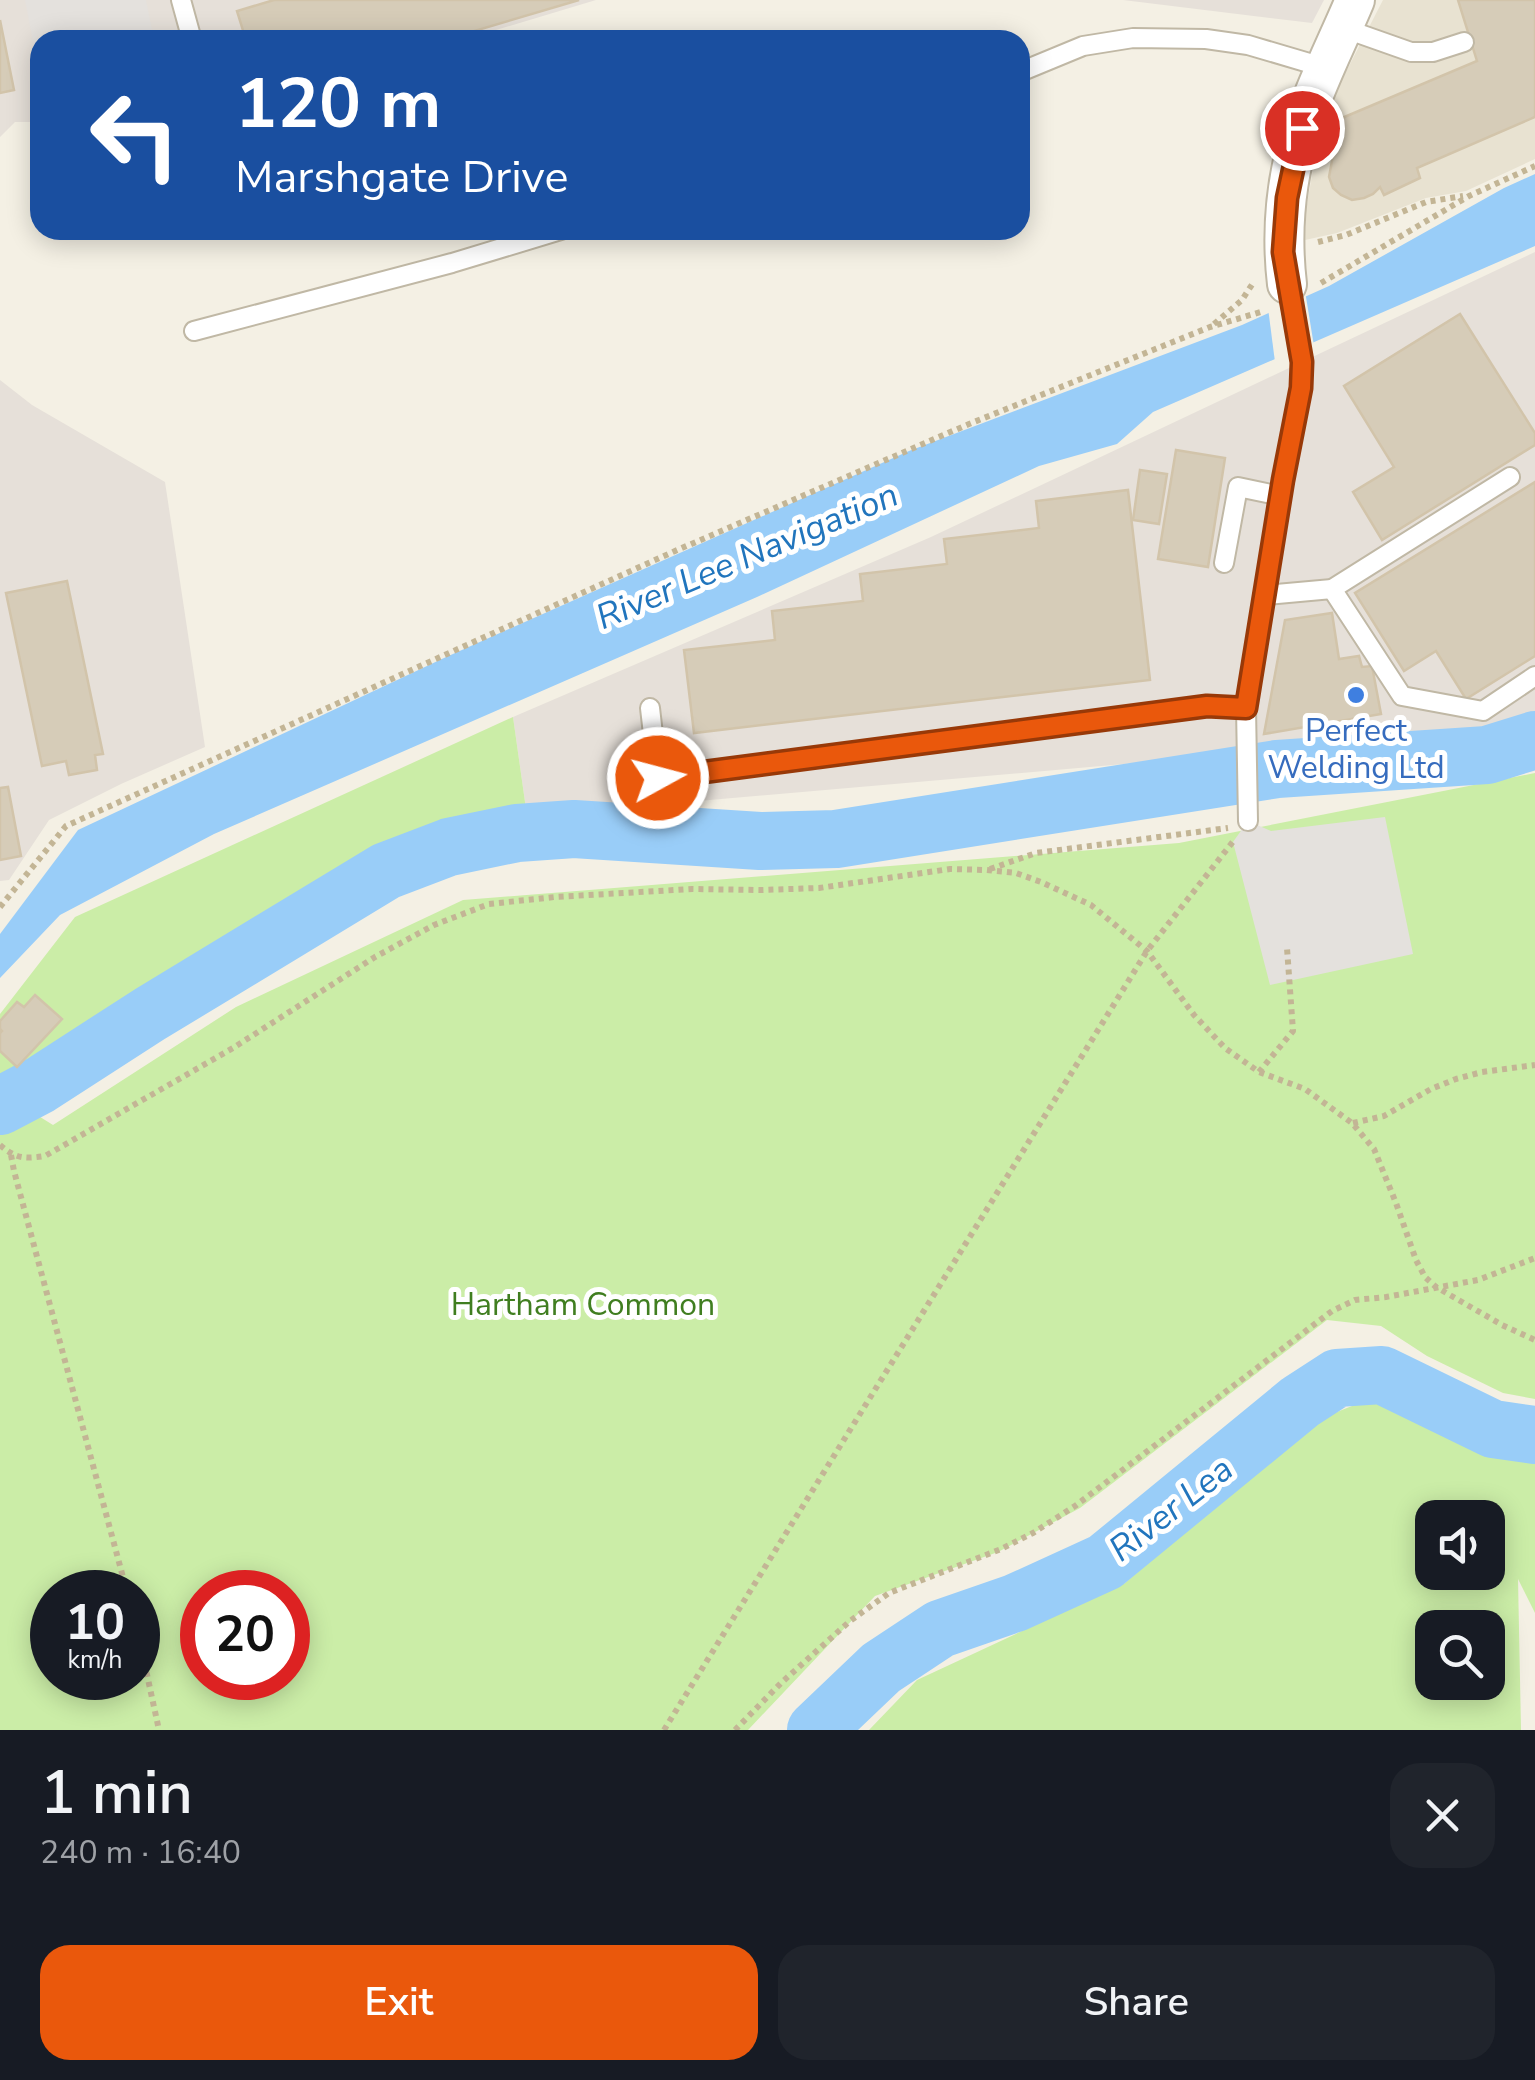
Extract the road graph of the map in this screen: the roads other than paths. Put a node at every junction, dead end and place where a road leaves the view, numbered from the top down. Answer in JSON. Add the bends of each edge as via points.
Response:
{"nodes":[{"id":1,"x":181,"y":0,"type":"edge"},
{"id":2,"x":1345,"y":9,"type":"edge"},
{"id":3,"x":189,"y":30,"type":"edge"},
{"id":4,"x":1464,"y":42,"type":"dead end"},
{"id":5,"x":1030,"y":68,"type":"edge"},
{"id":6,"x":1326,"y":68,"type":"junction"},
{"id":7,"x":528,"y":240,"type":"edge"},
{"id":8,"x":1287,"y":283,"type":"joint"},
{"id":9,"x":194,"y":331,"type":"dead end"},
{"id":10,"x":1510,"y":477,"type":"dead end"},
{"id":11,"x":1281,"y":496,"type":"junction"},
{"id":12,"x":1224,"y":563,"type":"dead end"},
{"id":13,"x":1332,"y":589,"type":"junction"},
{"id":14,"x":1266,"y":595,"type":"junction"},
{"id":15,"x":1535,"y":676,"type":"edge"},
{"id":16,"x":650,"y":708,"type":"dead end"},
{"id":17,"x":1246,"y":708,"type":"junction"},
{"id":18,"x":1248,"y":821,"type":"road end"}],
"edges":[{"from":1,"to":3,"type":"lane"},
{"from":2,"to":4,"type":"lane","via":[[1411,52]]},
{"from":2,"to":6,"type":"street"},
{"from":5,"to":6,"type":"lane","via":[[1083,46],[1206,38]]},
{"from":6,"to":8,"type":"street","via":[[1302,128],[1287,198]]},
{"from":7,"to":9,"type":"lane"},
{"from":8,"to":11,"type":"lane","bridge":true,"via":[[1302,362]]},
{"from":10,"to":13,"type":"lane"},
{"from":11,"to":12,"type":"lane","via":[[1238,487]]},
{"from":11,"to":14,"type":"lane"},
{"from":13,"to":14,"type":"lane"},
{"from":13,"to":15,"type":"lane","via":[[1402,696],[1483,711]]},
{"from":14,"to":17,"type":"lane"},
{"from":16,"to":17,"type":"lane","via":[[658,778],[1207,706]]},
{"from":17,"to":18,"type":"lane"}]}
